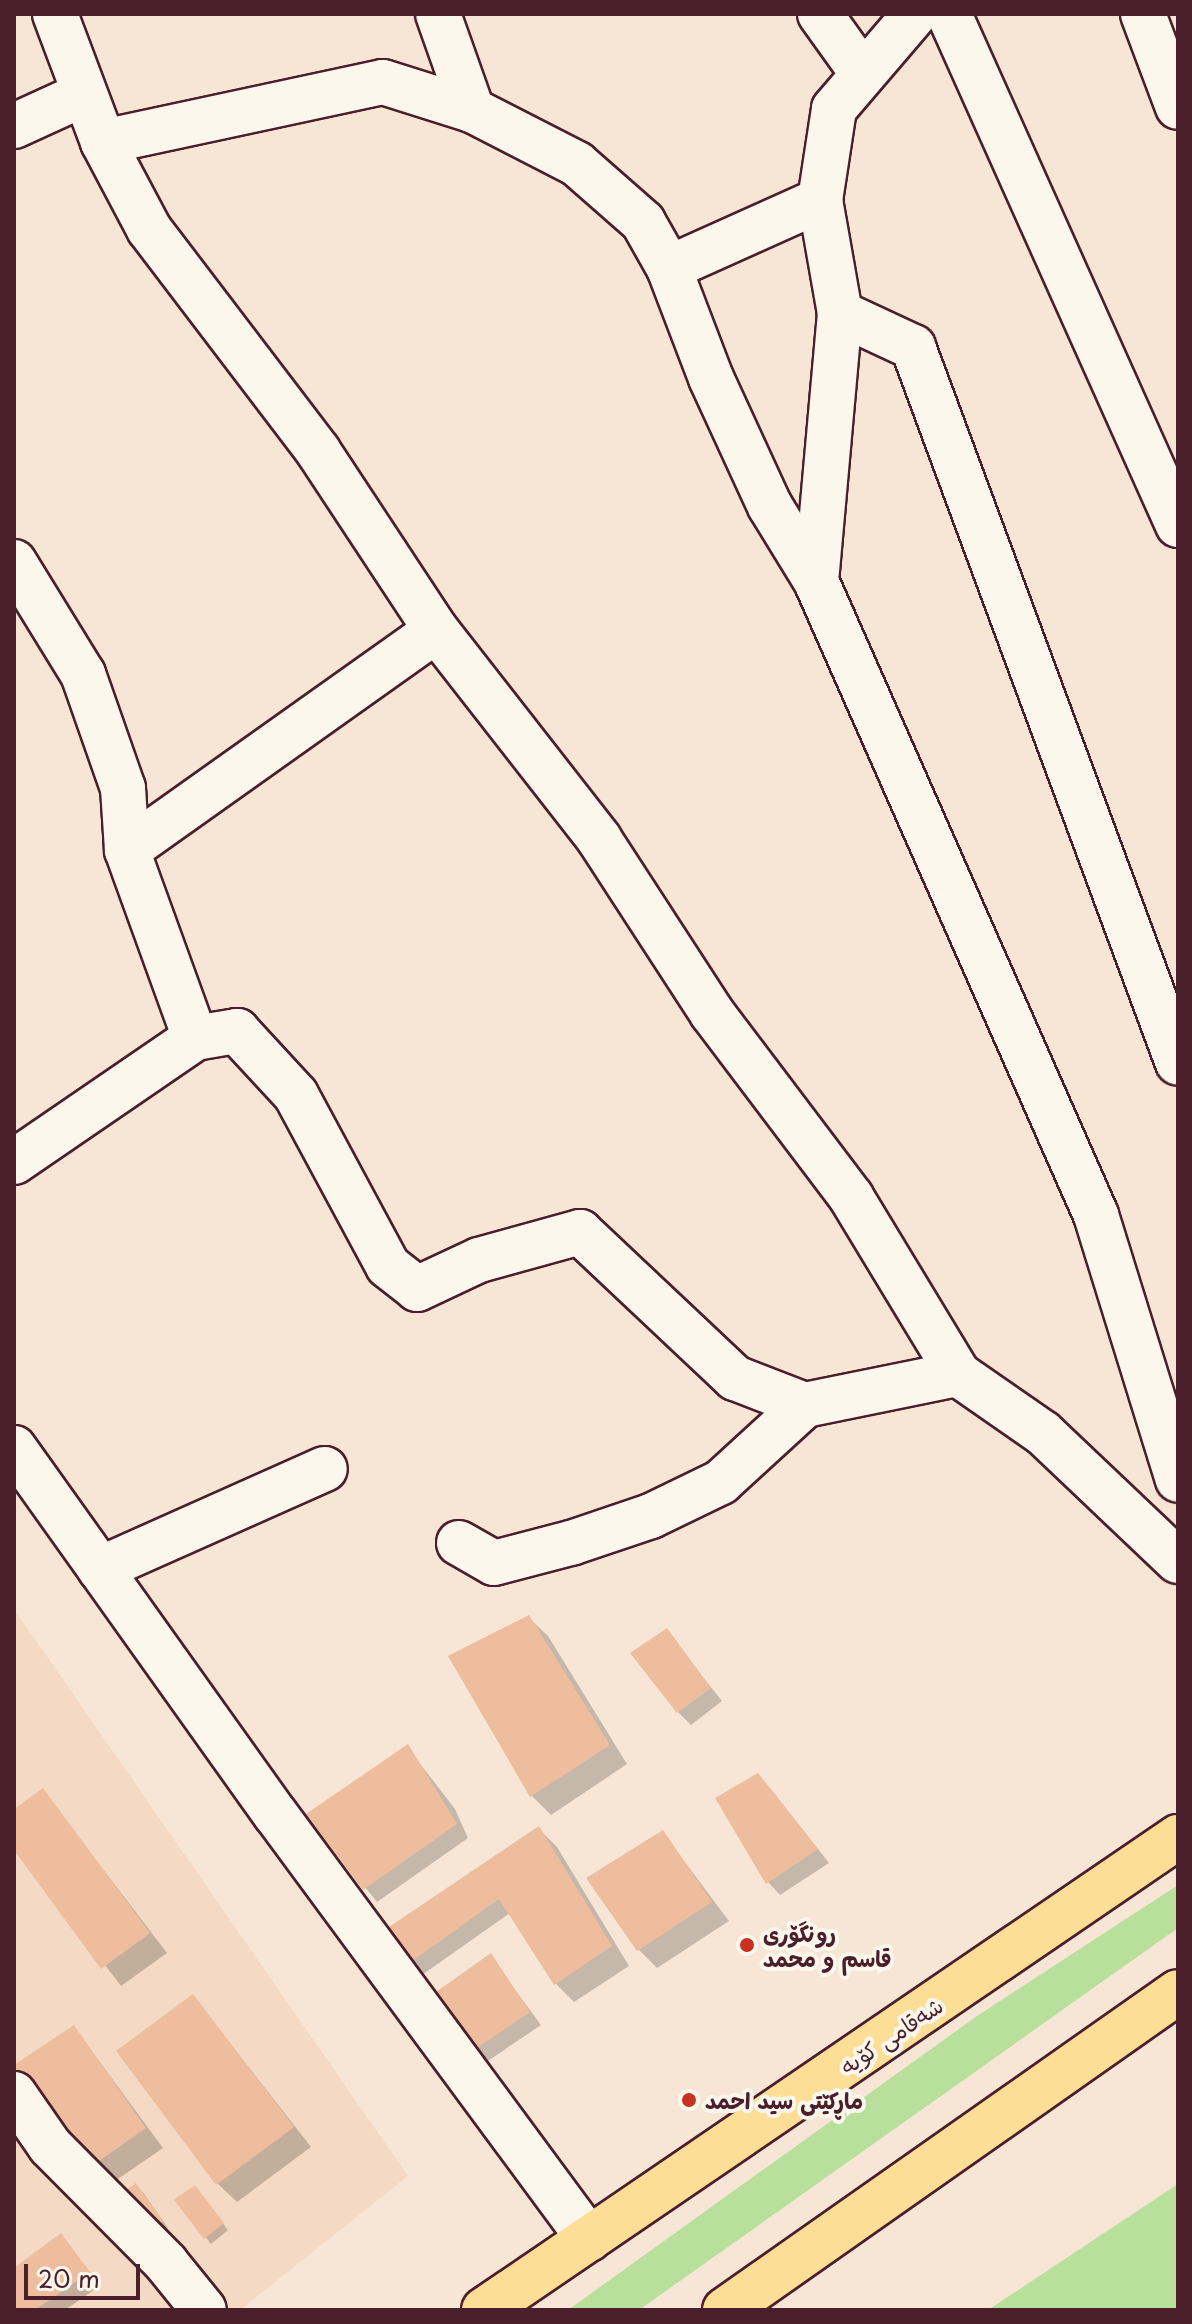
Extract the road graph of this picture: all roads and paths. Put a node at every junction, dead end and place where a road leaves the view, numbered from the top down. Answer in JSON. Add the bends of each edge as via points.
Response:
{"nodes":[{"id":1,"x":55,"y":14,"type":"edge"},
{"id":2,"x":438,"y":14,"type":"edge"},
{"id":3,"x":820,"y":14,"type":"edge"},
{"id":4,"x":915,"y":14,"type":"edge"},
{"id":5,"x":949,"y":14,"type":"edge"},
{"id":6,"x":1143,"y":14,"type":"edge"},
{"id":7,"x":863,"y":74,"type":"junction"},
{"id":8,"x":84,"y":94,"type":"junction"},
{"id":9,"x":1178,"y":107,"type":"edge"},
{"id":10,"x":472,"y":110,"type":"junction"},
{"id":11,"x":14,"y":126,"type":"edge"},
{"id":12,"x":103,"y":142,"type":"junction"},
{"id":13,"x":820,"y":200,"type":"junction"},
{"id":14,"x":669,"y":268,"type":"junction"},
{"id":15,"x":840,"y":313,"type":"junction"},
{"id":16,"x":1178,"y":525,"type":"edge"},
{"id":17,"x":14,"y":562,"type":"edge"},
{"id":18,"x":816,"y":581,"type":"junction"},
{"id":19,"x":436,"y":630,"type":"junction"},
{"id":20,"x":127,"y":850,"type":"junction"},
{"id":21,"x":195,"y":1038,"type":"junction"},
{"id":22,"x":1178,"y":1063,"type":"edge"},
{"id":23,"x":16,"y":1155,"type":"edge"},
{"id":24,"x":958,"y":1374,"type":"junction"},
{"id":25,"x":805,"y":1405,"type":"junction"},
{"id":26,"x":14,"y":1448,"type":"edge"},
{"id":27,"x":325,"y":1469,"type":"dead end"},
{"id":28,"x":1178,"y":1480,"type":"edge"},
{"id":29,"x":459,"y":1543,"type":"dead end"},
{"id":30,"x":1178,"y":1561,"type":"edge"},
{"id":31,"x":100,"y":1569,"type":"junction"},
{"id":32,"x":1178,"y":1837,"type":"edge"},
{"id":33,"x":1178,"y":1992,"type":"edge"},
{"id":34,"x":14,"y":2094,"type":"edge"},
{"id":35,"x":589,"y":2239,"type":"junction"},
{"id":36,"x":204,"y":2310,"type":"edge"},
{"id":37,"x":484,"y":2310,"type":"edge"},
{"id":38,"x":725,"y":2310,"type":"edge"}],
"edges":[{"from":1,"to":8,"type":"street"},
{"from":2,"to":10,"type":"street"},
{"from":3,"to":7,"type":"street"},
{"from":4,"to":7,"type":"street"},
{"from":5,"to":16,"type":"street"},
{"from":6,"to":9,"type":"street"},
{"from":7,"to":13,"type":"street","via":[[834,109]]},
{"from":8,"to":11,"type":"street"},
{"from":8,"to":12,"type":"street"},
{"from":10,"to":12,"type":"street","via":[[383,82]]},
{"from":10,"to":14,"type":"street","via":[[577,164],[643,222]]},
{"from":12,"to":19,"type":"street","via":[[149,229],[318,451]]},
{"from":13,"to":14,"type":"street"},
{"from":13,"to":15,"type":"street"},
{"from":14,"to":18,"type":"street","via":[[711,378],[770,506]]},
{"from":15,"to":18,"type":"street"},
{"from":15,"to":22,"type":"street","via":[[913,347]]},
{"from":17,"to":20,"type":"street","via":[[83,674],[123,788]]},
{"from":18,"to":28,"type":"street","via":[[1096,1215]]},
{"from":19,"to":20,"type":"street"},
{"from":19,"to":24,"type":"street","via":[[599,839],[712,1013],[851,1197]]},
{"from":20,"to":21,"type":"street"},
{"from":21,"to":23,"type":"street"},
{"from":21,"to":25,"type":"street","via":[[237,1031],[296,1095],[388,1266],[417,1289],[479,1260],[580,1232],[735,1378]]},
{"from":24,"to":25,"type":"street"},
{"from":24,"to":30,"type":"street","via":[[1043,1433]]},
{"from":25,"to":29,"type":"street","via":[[721,1482],[651,1516],[494,1563]]},
{"from":26,"to":31,"type":"street"},
{"from":27,"to":31,"type":"street"},
{"from":31,"to":35,"type":"street"},
{"from":32,"to":35,"type":"highway","name":"شەقامی کۆیە"},
{"from":33,"to":38,"type":"highway"},
{"from":34,"to":36,"type":"street","via":[[50,2146],[166,2263]]},
{"from":35,"to":37,"type":"highway","name":"شەقامی کۆیە"}]}
